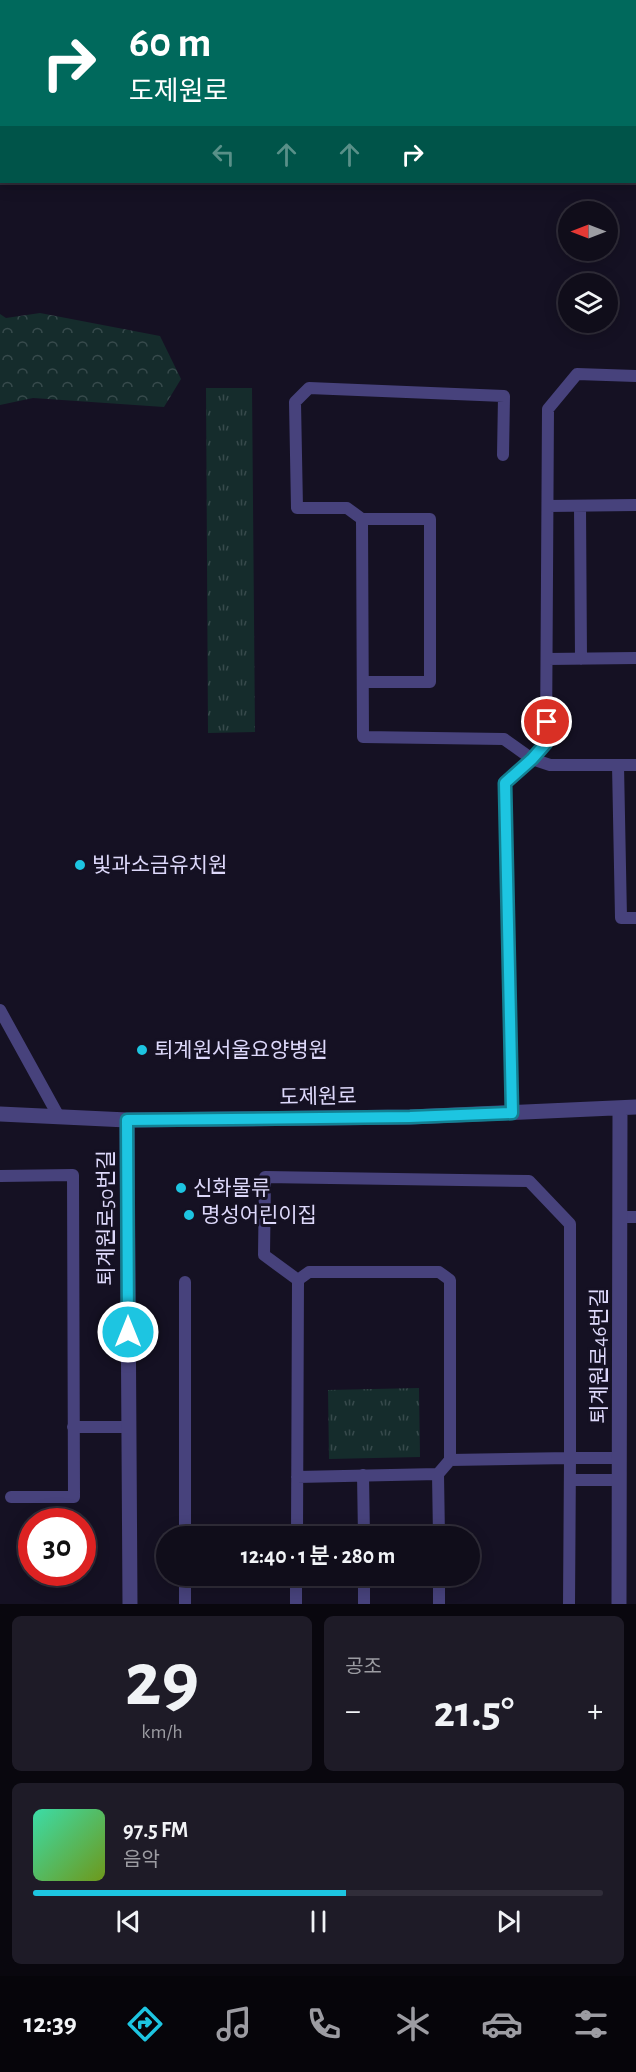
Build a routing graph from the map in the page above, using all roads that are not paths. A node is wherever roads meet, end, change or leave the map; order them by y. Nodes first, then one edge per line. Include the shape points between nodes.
1 (636, 376) edge
2 (503, 454) dead end
3 (636, 505) edge
4 (548, 506) junction
5 (580, 506) junction
6 (362, 519) junction
7 (636, 658) edge
8 (547, 659) junction
9 (581, 659) junction
10 (363, 682) junction
11 (532, 759) junction
12 (618, 765) junction
13 (636, 765) edge
14 (636, 918) edge
15 (0, 1010) edge
16 (628, 1108) edge
17 (512, 1113) junction
18 (0, 1114) edge
19 (59, 1117) junction
20 (127, 1120) junction
21 (0, 1176) edge
22 (620, 1217) junction
23 (636, 1217) edge
24 (298, 1280) junction
25 (184, 1282) dead end
26 (73, 1427) junction
27 (129, 1427) junction
28 (570, 1458) junction
29 (620, 1458) junction
30 (450, 1460) junction
31 (438, 1474) junction
32 (363, 1475) junction
33 (297, 1477) junction
34 (570, 1480) junction
35 (620, 1480) junction
36 (11, 1497) dead end
37 (185, 1526) edge
38 (297, 1526) edge
39 (364, 1526) edge
40 (439, 1526) edge
41 (185, 1586) edge
42 (296, 1586) edge
43 (364, 1586) edge
44 (439, 1586) edge
45 (130, 1604) edge
46 (185, 1604) edge
47 (296, 1604) edge
48 (364, 1604) edge
49 (439, 1604) edge
50 (569, 1604) edge
51 (619, 1604) edge

1 - 4 lane via 577,374 548,409
2 - 6 lane via 504,396 309,388 295,402 297,508 347,508
3 - 5 lane
4 - 5 lane
4 - 8 lane
5 - 9 lane
6 - 10 lane
6 - 10 lane via 430,519 430,682
7 - 9 lane
8 - 9 lane
8 - 11 lane via 546,743
10 - 11 lane via 363,738 504,739
11 - 12 lane via 550,765
11 - 17 lane via 505,783
12 - 13 lane
12 - 14 lane via 621,918
15 - 19 lane
16 - 17 street, 도제원로
16 - 22 street, 퇴계원로46번길
17 - 20 street, 도제원로
18 - 19 street, 도제원로
19 - 20 street, 도제원로
20 - 27 street, 퇴계원로50번길
21 - 26 lane via 73,1175
22 - 23 lane
22 - 29 street, 퇴계원로46번길
24 - 28 lane via 264,1254 265,1177 529,1181 570,1224
24 - 30 lane via 309,1272 439,1272 450,1280
24 - 33 lane
25 - 37 lane
26 - 27 lane
26 - 36 lane via 74,1497
27 - 45 street, 퇴계원로50번길
28 - 29 lane
28 - 30 lane
28 - 34 lane
29 - 35 street, 퇴계원로46번길
30 - 31 lane
31 - 32 lane
31 - 40 lane
32 - 33 lane
32 - 39 lane
33 - 38 lane
34 - 35 lane
34 - 50 lane
35 - 51 street, 퇴계원로46번길
41 - 46 lane
42 - 47 lane
43 - 48 lane
44 - 49 lane

